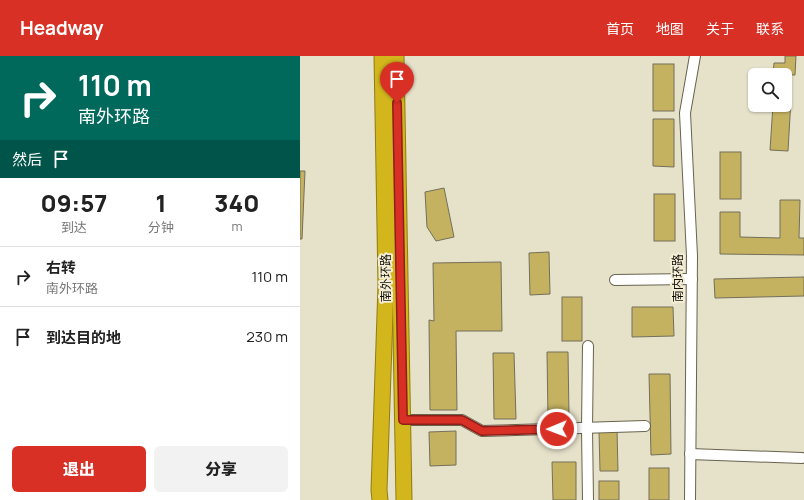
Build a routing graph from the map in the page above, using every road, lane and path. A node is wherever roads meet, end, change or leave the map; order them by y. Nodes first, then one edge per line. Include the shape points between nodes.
1 (382, 56) edge
2 (396, 56) edge
3 (695, 56) edge
4 (692, 279) junction
5 (615, 280) dead end
6 (588, 346) dead end
7 (403, 420) junction
8 (645, 426) dead end
9 (587, 428) junction
10 (690, 454) junction
11 (802, 458) dead end
12 (380, 500) edge
13 (404, 500) edge
14 (588, 500) edge
15 (690, 500) edge

1 - 12 highway, 南外环路 via 386,285
2 - 7 highway, 南外环路
3 - 4 street, 南内环路 via 685,113
4 - 5 street
4 - 10 street, 南内环路
6 - 9 street
7 - 9 street via 462,420 482,431
7 - 13 highway, 南外环路
8 - 9 street
9 - 14 street
10 - 11 street
10 - 15 street, 南内环路

